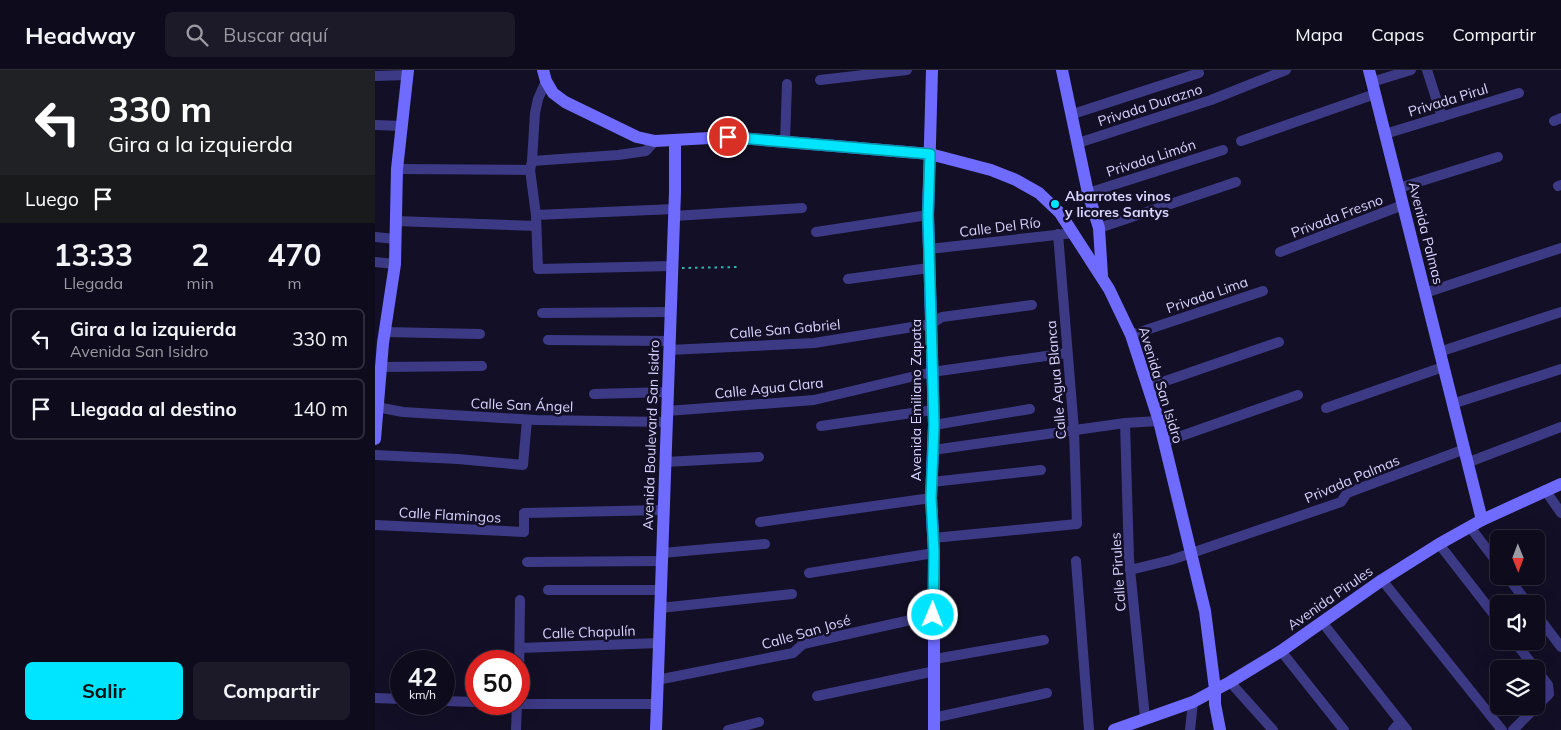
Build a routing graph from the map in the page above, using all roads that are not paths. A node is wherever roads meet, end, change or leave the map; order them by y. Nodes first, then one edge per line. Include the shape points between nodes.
1 (907, 70) edge
2 (932, 70) edge
3 (1062, 70) edge
4 (1286, 70) edge
5 (1411, 70) edge
6 (1427, 70) edge
7 (408, 73) edge
8 (1199, 73) dead end
9 (544, 75) edge
10 (375, 76) edge
11 (820, 80) dead end
12 (1372, 82) edge
13 (787, 84) dead end
14 (1519, 94) dead end
15 (1073, 114) junction
16 (1442, 117) junction
17 (375, 125) edge
18 (402, 126) junction
19 (1385, 134) junction
20 (675, 140) junction
21 (655, 141) junction
22 (1241, 141) dead end
23 (785, 142) junction
24 (1078, 143) junction
25 (1223, 150) dead end
26 (930, 154) junction
27 (1498, 157) dead end
28 (531, 165) junction
29 (397, 169) junction
30 (1237, 182) dead end
31 (1399, 188) junction
32 (1088, 193) junction
33 (1403, 205) junction
34 (802, 208) dead end
35 (674, 212) junction
36 (536, 215) junction
37 (928, 215) junction
38 (395, 221) junction
39 (536, 226) junction
40 (1099, 228) junction
41 (815, 232) dead end
42 (1074, 233) junction
43 (1058, 234) junction
44 (375, 237) edge
45 (395, 239) junction
46 (1561, 248) edge
47 (929, 249) junction
48 (1280, 252) dead end
49 (375, 262) edge
50 (395, 264) junction
51 (672, 268) junction
52 (929, 268) junction
53 (1102, 276) junction
54 (848, 279) dead end
55 (1263, 291) dead end
56 (1425, 293) junction
57 (1031, 305) dead end
58 (671, 312) junction
59 (1561, 312) edge
60 (542, 314) dead end
61 (931, 324) junction
62 (480, 334) dead end
63 (1131, 335) junction
64 (381, 339) edge
65 (548, 340) dead end
66 (1279, 342) dead end
67 (669, 346) junction
68 (1439, 352) junction
69 (1067, 353) junction
70 (483, 366) dead end
71 (381, 367) junction
72 (1443, 367) junction
73 (1561, 369) edge
74 (932, 372) junction
75 (1148, 387) junction
76 (668, 392) junction
77 (594, 394) dead end
78 (1298, 395) dead end
79 (1452, 404) junction
80 (377, 407) junction
81 (1326, 408) dead end
82 (1030, 409) dead end
83 (933, 410) junction
84 (667, 416) junction
85 (527, 420) junction
86 (1159, 421) junction
87 (1125, 423) junction
88 (934, 425) junction
89 (821, 426) dead end
90 (1561, 427) edge
91 (1074, 430) junction
92 (375, 439) edge
93 (1164, 442) junction
94 (1465, 449) junction
95 (933, 450) junction
96 (375, 455) edge
97 (759, 457) dead end
98 (665, 462) junction
99 (1469, 462) junction
100 (1041, 470) dead end
101 (932, 482) junction
102 (1561, 484) edge
103 (1545, 490) junction
104 (931, 498) junction
105 (664, 510) junction
106 (1561, 513) edge
107 (1482, 520) junction
108 (759, 522) dead end
109 (375, 525) edge
110 (1470, 527) junction
111 (933, 538) junction
112 (765, 544) dead end
113 (1439, 544) junction
114 (934, 553) junction
115 (1191, 553) junction
116 (1490, 553) edge
117 (662, 557) junction
118 (1076, 560) dead end
119 (527, 562) dead end
120 (1130, 570) junction
121 (809, 573) dead end
122 (1382, 580) junction
123 (548, 590) dead end
124 (660, 590) junction
125 (792, 594) dead end
126 (520, 600) dead end
127 (660, 608) junction
128 (1490, 609) edge
129 (933, 615) junction
130 (1322, 622) junction
131 (1545, 626) edge
132 (1043, 640) dead end
133 (659, 643) junction
134 (1561, 647) edge
135 (520, 648) joint
136 (1281, 650) junction
137 (935, 665) junction
138 (657, 680) junction
139 (1545, 681) edge
140 (1230, 682) junction
141 (1215, 689) junction
142 (1047, 693) dead end
143 (817, 696) dead end
144 (375, 698) edge
145 (1545, 698) edge
146 (390, 699) edge
147 (1193, 702) junction
148 (530, 704) edge
149 (656, 704) junction
150 (516, 715) edge
151 (1528, 715) edge
152 (1145, 718) junction
153 (759, 722) dead end
154 (934, 724) edge
155 (1400, 727) edge
156 (515, 730) edge
157 (656, 730) edge
158 (728, 730) edge
159 (1089, 730) edge
160 (1114, 730) edge
161 (1189, 730) edge
162 (1219, 730) edge
163 (1273, 730) edge
164 (1344, 730) edge
165 (1502, 730) edge
166 (1513, 730) edge

1 - 11 street
2 - 26 main road, Avenida Emiliano Zapata
3 - 15 main road
4 - 24 street, Privada Durazno via 1211,100
5 - 12 street
6 - 16 street
7 - 10 street
7 - 18 main road
8 - 15 street
9 - 21 main road, Avenida San Isidro via 553,93 565,102 637,137
9 - 28 street via 535,113
12 - 19 main road, Avenida Palmas
12 - 22 street
13 - 23 street
14 - 16 street, Privada Pirul
15 - 24 main road
16 - 19 street, Privada Pirul
17 - 18 street
18 - 29 main road
19 - 31 main road, Avenida Palmas
20 - 21 main road, Avenida San Isidro
20 - 23 main road, Avenida San Isidro via 728,137
20 - 35 main road, Avenida Boulevard San Isidro
21 - 28 street via 646,152
23 - 26 main road, Avenida San Isidro
24 - 32 main road
25 - 32 street, Privada Limón
26 - 37 main road, Avenida Emiliano Zapata
26 - 42 main road, Avenida San Isidro via 1016,180 1039,193 1060,213
27 - 31 street
28 - 29 street
28 - 36 street
29 - 38 main road
30 - 40 street
31 - 33 main road, Avenida Palmas
32 - 40 main road
33 - 48 street, Privada Fresno
33 - 56 main road, Avenida Palmas
34 - 35 street
35 - 36 street
35 - 51 main road, Avenida Boulevard San Isidro
36 - 39 street
37 - 41 street
37 - 47 main road, Avenida Emiliano Zapata
38 - 39 street
38 - 45 main road
39 - 51 street via 538,269
40 - 53 main road
42 - 43 street, Calle Del Río
42 - 53 main road, Avenida San Isidro
43 - 47 street, Calle Del Río
43 - 69 street, Calle Agua Blanca
44 - 45 street
45 - 50 main road
46 - 56 street
47 - 52 main road, Avenida Emiliano Zapata
49 - 50 street
50 - 64 main road
51 - 58 main road, Avenida Boulevard San Isidro
52 - 54 street
52 - 61 main road, Avenida Emiliano Zapata
53 - 63 main road, Avenida San Isidro
55 - 63 street, Privada Lima
56 - 68 main road, Avenida Palmas
57 - 61 street, Calle San Gabriel via 942,317
58 - 60 street
58 - 67 main road, Avenida Boulevard San Isidro
59 - 68 street
61 - 67 street, Calle San Gabriel via 814,342
61 - 74 main road, Avenida Emiliano Zapata
62 - 64 street
63 - 75 main road, Avenida San Isidro
64 - 71 main road
65 - 67 street, Calle San Gabriel
66 - 75 street
67 - 76 main road, Avenida Boulevard San Isidro
68 - 72 main road, Avenida Palmas
69 - 74 street, Calle Agua Clara
69 - 91 street, Calle Agua Blanca
70 - 71 street
71 - 80 main road
72 - 79 main road, Avenida Palmas
72 - 81 street
73 - 79 street
74 - 83 main road, Avenida Emiliano Zapata
74 - 84 street, Calle Agua Clara via 814,400
75 - 86 main road, Avenida San Isidro
76 - 77 street
76 - 84 main road, Avenida Boulevard San Isidro
78 - 93 street
79 - 94 main road, Avenida Palmas
80 - 85 street, Calle San Ángel via 403,412
80 - 92 main road
82 - 88 street
83 - 88 main road, Avenida Emiliano Zapata
83 - 89 street
84 - 85 street, Calle San Ángel
84 - 98 main road, Avenida Boulevard San Isidro
85 - 96 street via 523,465
86 - 87 street
86 - 93 main road, Avenida San Isidro
87 - 91 street
87 - 120 street, Calle Pirules
88 - 95 main road, Avenida Emiliano Zapata
90 - 99 street
91 - 95 street
91 - 111 street, Calle Agua Blanca via 1077,524
93 - 115 main road, Avenida San Isidro
94 - 99 main road, Avenida Palmas
94 - 115 street, Privada Palmas via 1347,493 1341,502
95 - 101 main road, Avenida Emiliano Zapata
97 - 98 street
98 - 105 main road, Avenida Boulevard San Isidro
99 - 107 main road, Avenida Palmas
100 - 101 street
101 - 104 main road, Avenida Emiliano Zapata
102 - 103 main road, Avenida Pirules
103 - 106 street
103 - 107 main road, Avenida Pirules
104 - 108 street
104 - 111 main road, Avenida Emiliano Zapata
105 - 109 street, Calle Flamingos via 524,513 524,532
105 - 117 main road, Avenida Boulevard San Isidro
107 - 110 main road, Avenida Pirules
110 - 113 main road, Avenida Pirules
110 - 116 street
111 - 114 main road, Avenida Emiliano Zapata
112 - 117 street
113 - 122 main road, Avenida Pirules
113 - 128 street
114 - 121 street
114 - 129 main road, Avenida Emiliano Zapata
115 - 120 street, Privada Palmas
115 - 141 main road, Avenida San Isidro via 1205,611
117 - 119 street
117 - 124 main road, Avenida Boulevard San Isidro
118 - 159 street
120 - 152 street, Calle Pirules
122 - 130 main road, Avenida Pirules
122 - 165 street
123 - 124 street
124 - 127 main road, Avenida Boulevard San Isidro
125 - 127 street
126 - 135 street
127 - 133 main road, Avenida Boulevard San Isidro
129 - 137 main road, Avenida Emiliano Zapata
129 - 138 street, Calle San José via 803,644 793,653
130 - 136 main road, Avenida Pirules
130 - 155 street
131 - 134 street
132 - 137 street
133 - 135 street, Calle Chapulín
133 - 138 main road, Avenida Boulevard San Isidro
136 - 140 main road, Avenida Pirules
136 - 164 street
137 - 143 street
137 - 154 main road, Avenida Emiliano Zapata
138 - 149 main road, Avenida Boulevard San Isidro
139 - 145 street via 1549,694
140 - 141 main road, Avenida Pirules
140 - 163 street
141 - 147 main road, Avenida Pirules
141 - 162 main road, Avenida San Isidro
142 - 154 street
144 - 146 street
147 - 152 main road, Avenida Pirules
147 - 161 street
148 - 149 street
149 - 157 main road, Avenida Boulevard San Isidro
150 - 156 street
151 - 166 street
152 - 160 main road, Avenida Pirules
153 - 158 street

